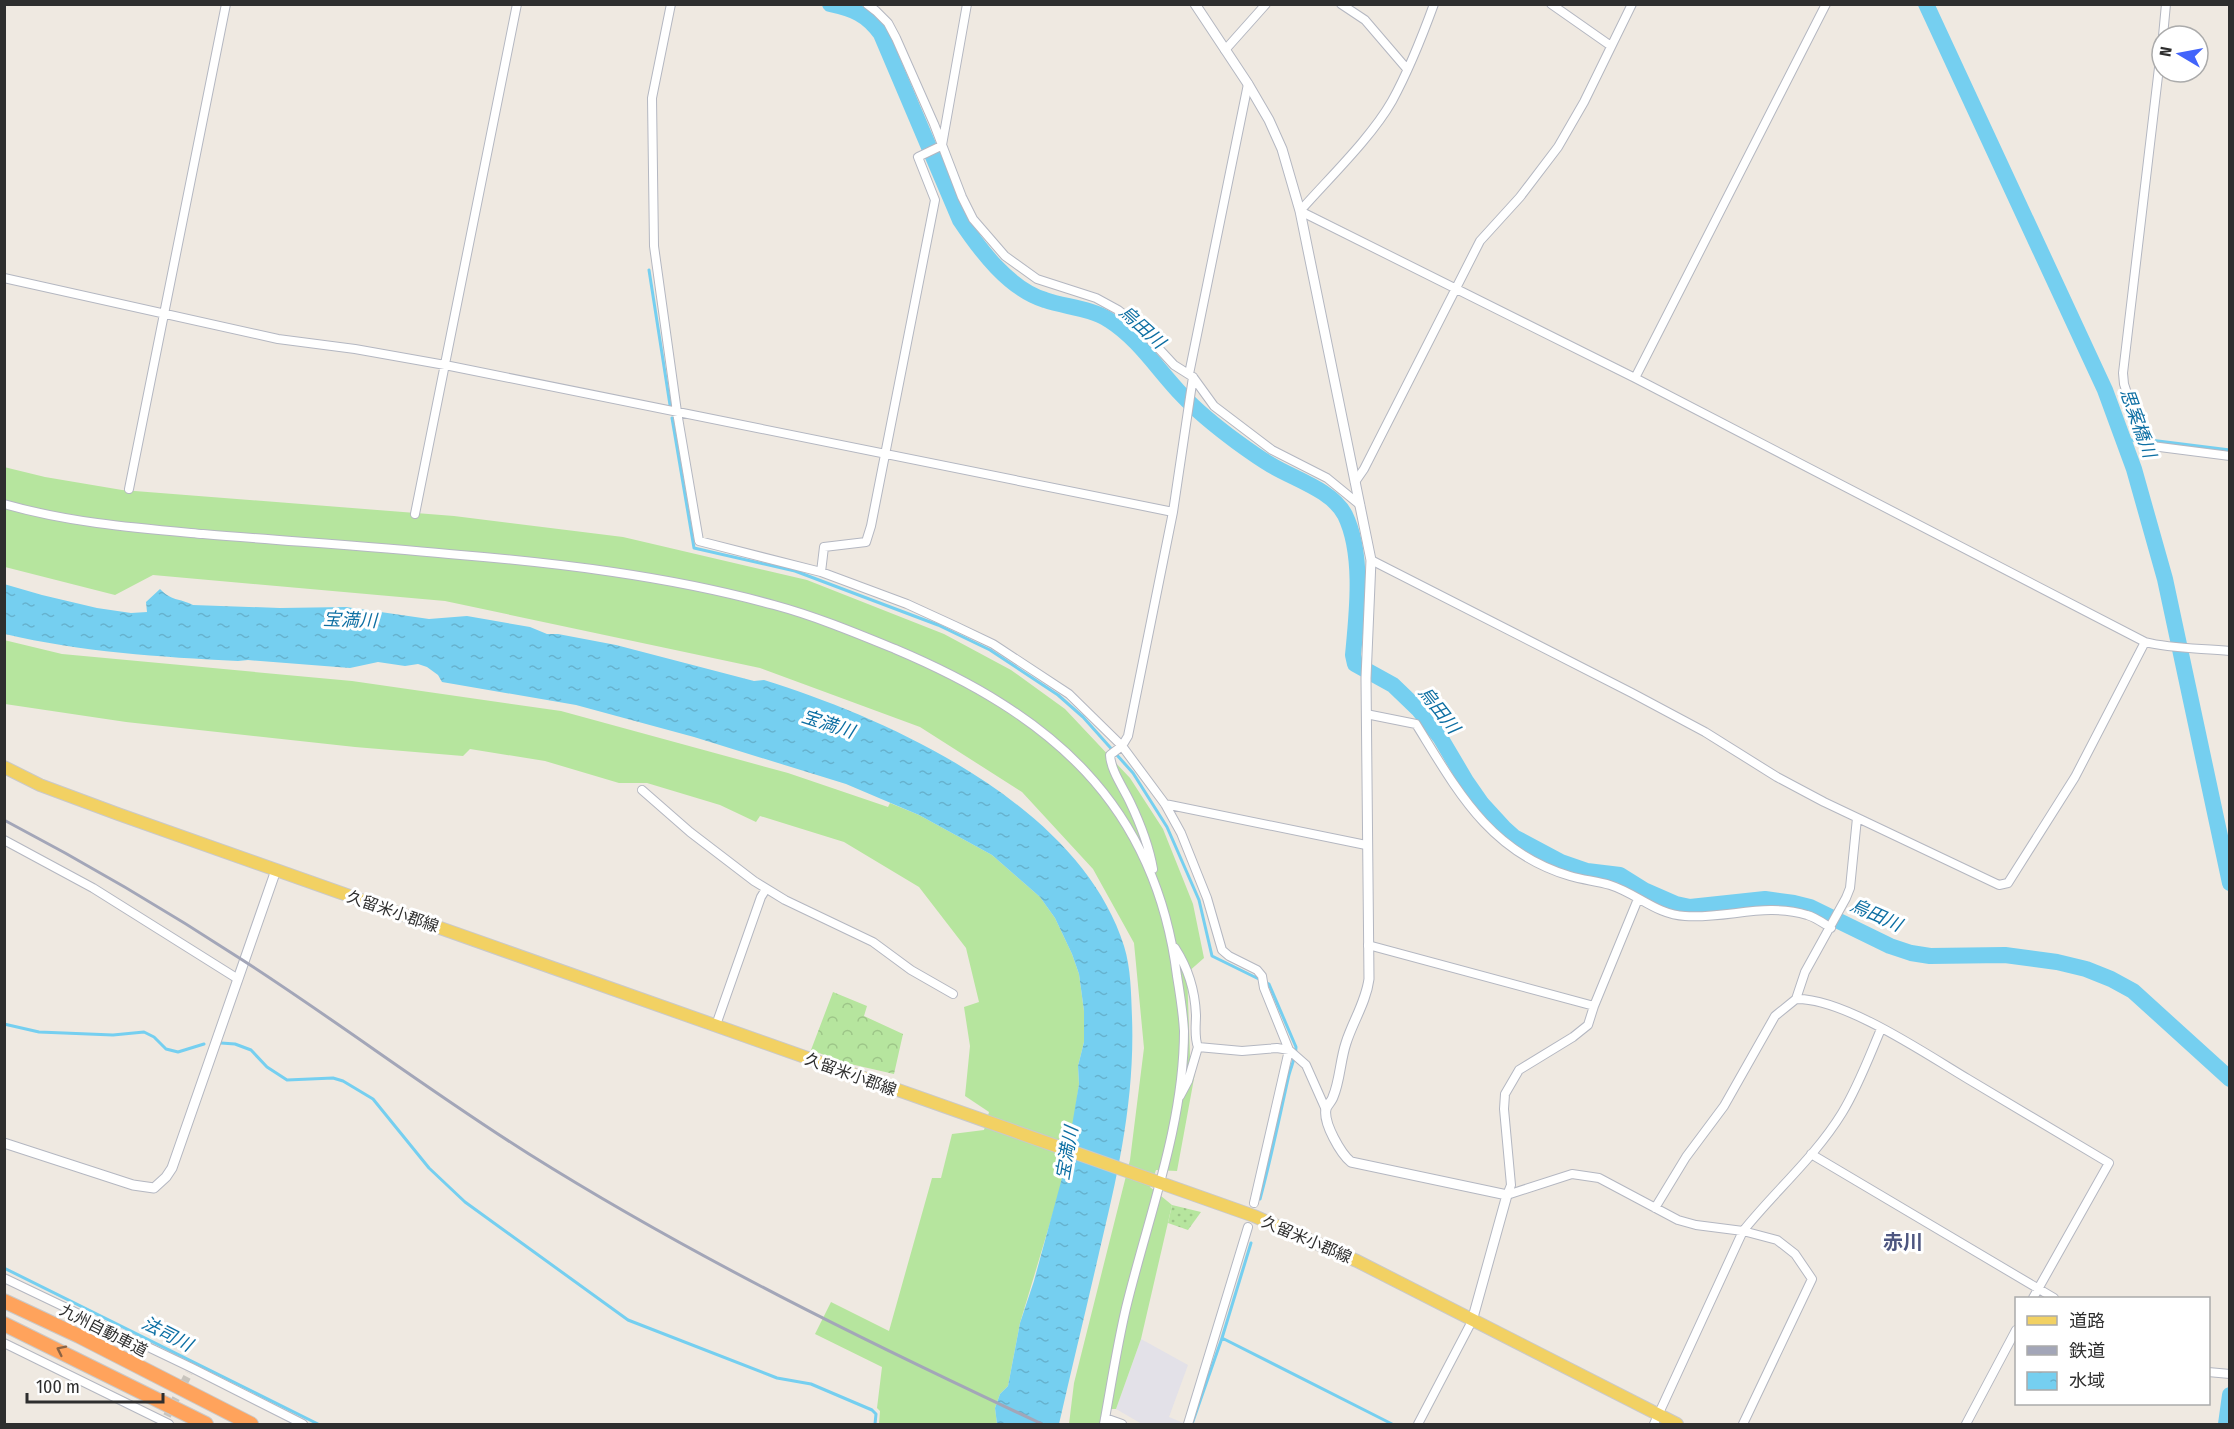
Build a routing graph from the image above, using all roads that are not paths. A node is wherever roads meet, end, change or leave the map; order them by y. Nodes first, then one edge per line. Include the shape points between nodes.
1 (226, 4) edge
2 (517, 4) edge
3 (670, 4) edge
4 (867, 4) edge
5 (967, 4) edge
6 (1195, 4) edge
7 (1266, 4) edge
8 (1341, 4) edge
9 (1434, 4) edge
10 (1551, 4) edge
11 (1632, 4) edge
12 (1826, 4) edge
13 (2166, 4) edge
14 (2164, 24) edge
15 (1611, 46) junction
16 (1225, 50) junction
17 (1407, 69) junction
18 (1248, 84) junction
19 (2157, 84) edge
20 (939, 147) junction
21 (1300, 211) junction
22 (4, 278) edge
23 (1457, 288) junction
24 (165, 314) junction
25 (445, 365) junction
26 (1191, 375) junction
27 (1635, 378) junction
28 (677, 412) junction
29 (885, 453) junction
30 (2229, 456) edge
31 (1355, 482) junction
32 (129, 489) dead end
33 (4, 504) edge
34 (1360, 505) junction
35 (1173, 512) junction
36 (415, 514) dead end
37 (1371, 560) junction
38 (821, 572) junction
39 (2145, 642) junction
40 (2229, 651) edge
41 (1366, 714) junction
42 (1122, 746) junction
43 (4, 767) edge
44 (642, 790) dead end
45 (1165, 804) junction
46 (1857, 818) junction
47 (4, 840) edge
48 (1366, 845) junction
49 (276, 870) junction
50 (1155, 881) junction
51 (766, 889) junction
52 (1638, 898) junction
53 (1832, 926) junction
54 (1368, 945) junction
55 (1173, 946) junction
56 (238, 979) junction
57 (953, 994) dead end
58 (1796, 999) junction
59 (1594, 1006) junction
60 (716, 1025) junction
61 (1881, 1029) junction
62 (1198, 1047) junction
63 (1289, 1050) junction
64 (1177, 1103) junction
65 (1326, 1110) junction
66 (4, 1143) edge
67 (1810, 1154) junction
68 (1157, 1181) junction
69 (1508, 1195) junction
70 (1254, 1203) dead end
71 (1655, 1208) junction
72 (1248, 1227) dead end
73 (1743, 1231) junction
74 (4, 1278) edge
75 (2038, 1289) junction
76 (2034, 1297) edge
77 (2051, 1297) edge
78 (4, 1300) edge
79 (1472, 1321) junction
80 (4, 1324) edge
81 (2015, 1332) edge
82 (4, 1343) edge
83 (2210, 1372) edge
84 (2229, 1374) edge
85 (1657, 1420) edge
86 (166, 1421) edge
87 (1105, 1421) edge
88 (206, 1425) edge
89 (251, 1425) edge
90 (303, 1425) edge
91 (1122, 1425) edge
92 (1188, 1425) edge
93 (1418, 1425) edge
94 (1677, 1425) edge
95 (1743, 1425) edge
96 (1965, 1425) edge

1 - 24 street
2 - 25 street
3 - 28 street via 652,98 653,228
4 - 20 street via 888,23 896,38 934,124
5 - 20 street
6 - 16 street
7 - 16 street
8 - 17 street via 1365,20
9 - 17 street
10 - 15 street
11 - 15 street
12 - 27 street
13 - 14 street
15 - 23 street via 1558,147 1543,170 1480,241
16 - 18 street
17 - 21 street via 1391,102 1367,135
18 - 21 street via 1280,143
18 - 26 street
19 - 30 street via 2124,384 2144,445
20 - 26 street via 973,219 1005,256 1037,279 1096,298 1118,310 1174,365
20 - 29 street via 918,157 935,200
21 - 23 street
21 - 31 street
22 - 24 street
23 - 27 street
23 - 31 street
24 - 25 street via 278,339
24 - 32 street
25 - 28 street
25 - 36 street
26 - 34 street via 1214,406 1272,450 1327,478
26 - 35 street
27 - 39 street
28 - 29 street
28 - 38 street via 699,541
29 - 35 street
29 - 38 street via 866,542 824,547
31 - 34 street
33 - 50 street via 120,527 569,567 668,581 777,605 910,655 975,686 1018,713 1058,745 1098,786 1128,828
34 - 37 street
35 - 42 street via 1128,736
37 - 41 street
37 - 46 street via 1632,693 1777,777
38 - 42 street via 907,604 993,644 1069,694
39 - 40 street
39 - 46 street via 2075,777 2005,885
41 - 48 street
41 - 52 street via 1416,723 1460,796 1490,830 1519,851 1558,872 1611,886
42 - 45 street
42 - 50 street via 1110,754 1110,763 1151,855
43 - 49 main road, 久留米小郡線 via 51,789
44 - 51 street
45 - 48 street
45 - 63 street via 1193,862 1222,950 1262,976
46 - 53 street via 1850,888
47 - 56 street via 93,888
48 - 54 street
49 - 56 street
49 - 60 main road, 久留米小郡線
50 - 55 street
51 - 57 street via 873,942
51 - 60 street
52 - 53 street via 1682,916 1765,908 1809,915
52 - 59 street
53 - 58 street via 1805,972
54 - 59 street
54 - 65 street via 1367,994 1346,1041 1334,1097
55 - 62 street via 1192,983
55 - 64 street via 1184,1026
56 - 66 street via 172,1168 154,1188 133,1185
58 - 61 street via 1841,1009
58 - 71 street via 1775,1016 1724,1106
59 - 69 street via 1588,1025 1519,1070 1505,1094 1511,1185
60 - 68 main road, 久留米小郡線
61 - 67 street via 1842,1114
61 - 75 street via 2109,1163
62 - 63 street
62 - 64 street
63 - 65 street via 1306,1065
63 - 70 street
64 - 68 street
65 - 69 street via 1342,1155 1351,1162
67 - 73 street
67 - 75 street
68 - 79 main road, 久留米小郡線 via 1254,1216 1358,1261
68 - 87 street
69 - 71 street via 1572,1174 1599,1178
69 - 79 street
71 - 73 street via 1696,1226
72 - 92 street
73 - 85 street
73 - 95 street via 1785,1245 1812,1279
74 - 90 street
75 - 76 street
75 - 77 street
78 - 89 highway, 九州自動車道
79 - 85 main road, 久留米小郡線
79 - 93 street
88 -> 80 highway
81 - 96 street
82 - 86 street
83 - 84 street
85 - 94 main road, 久留米小郡線
87 - 91 street

